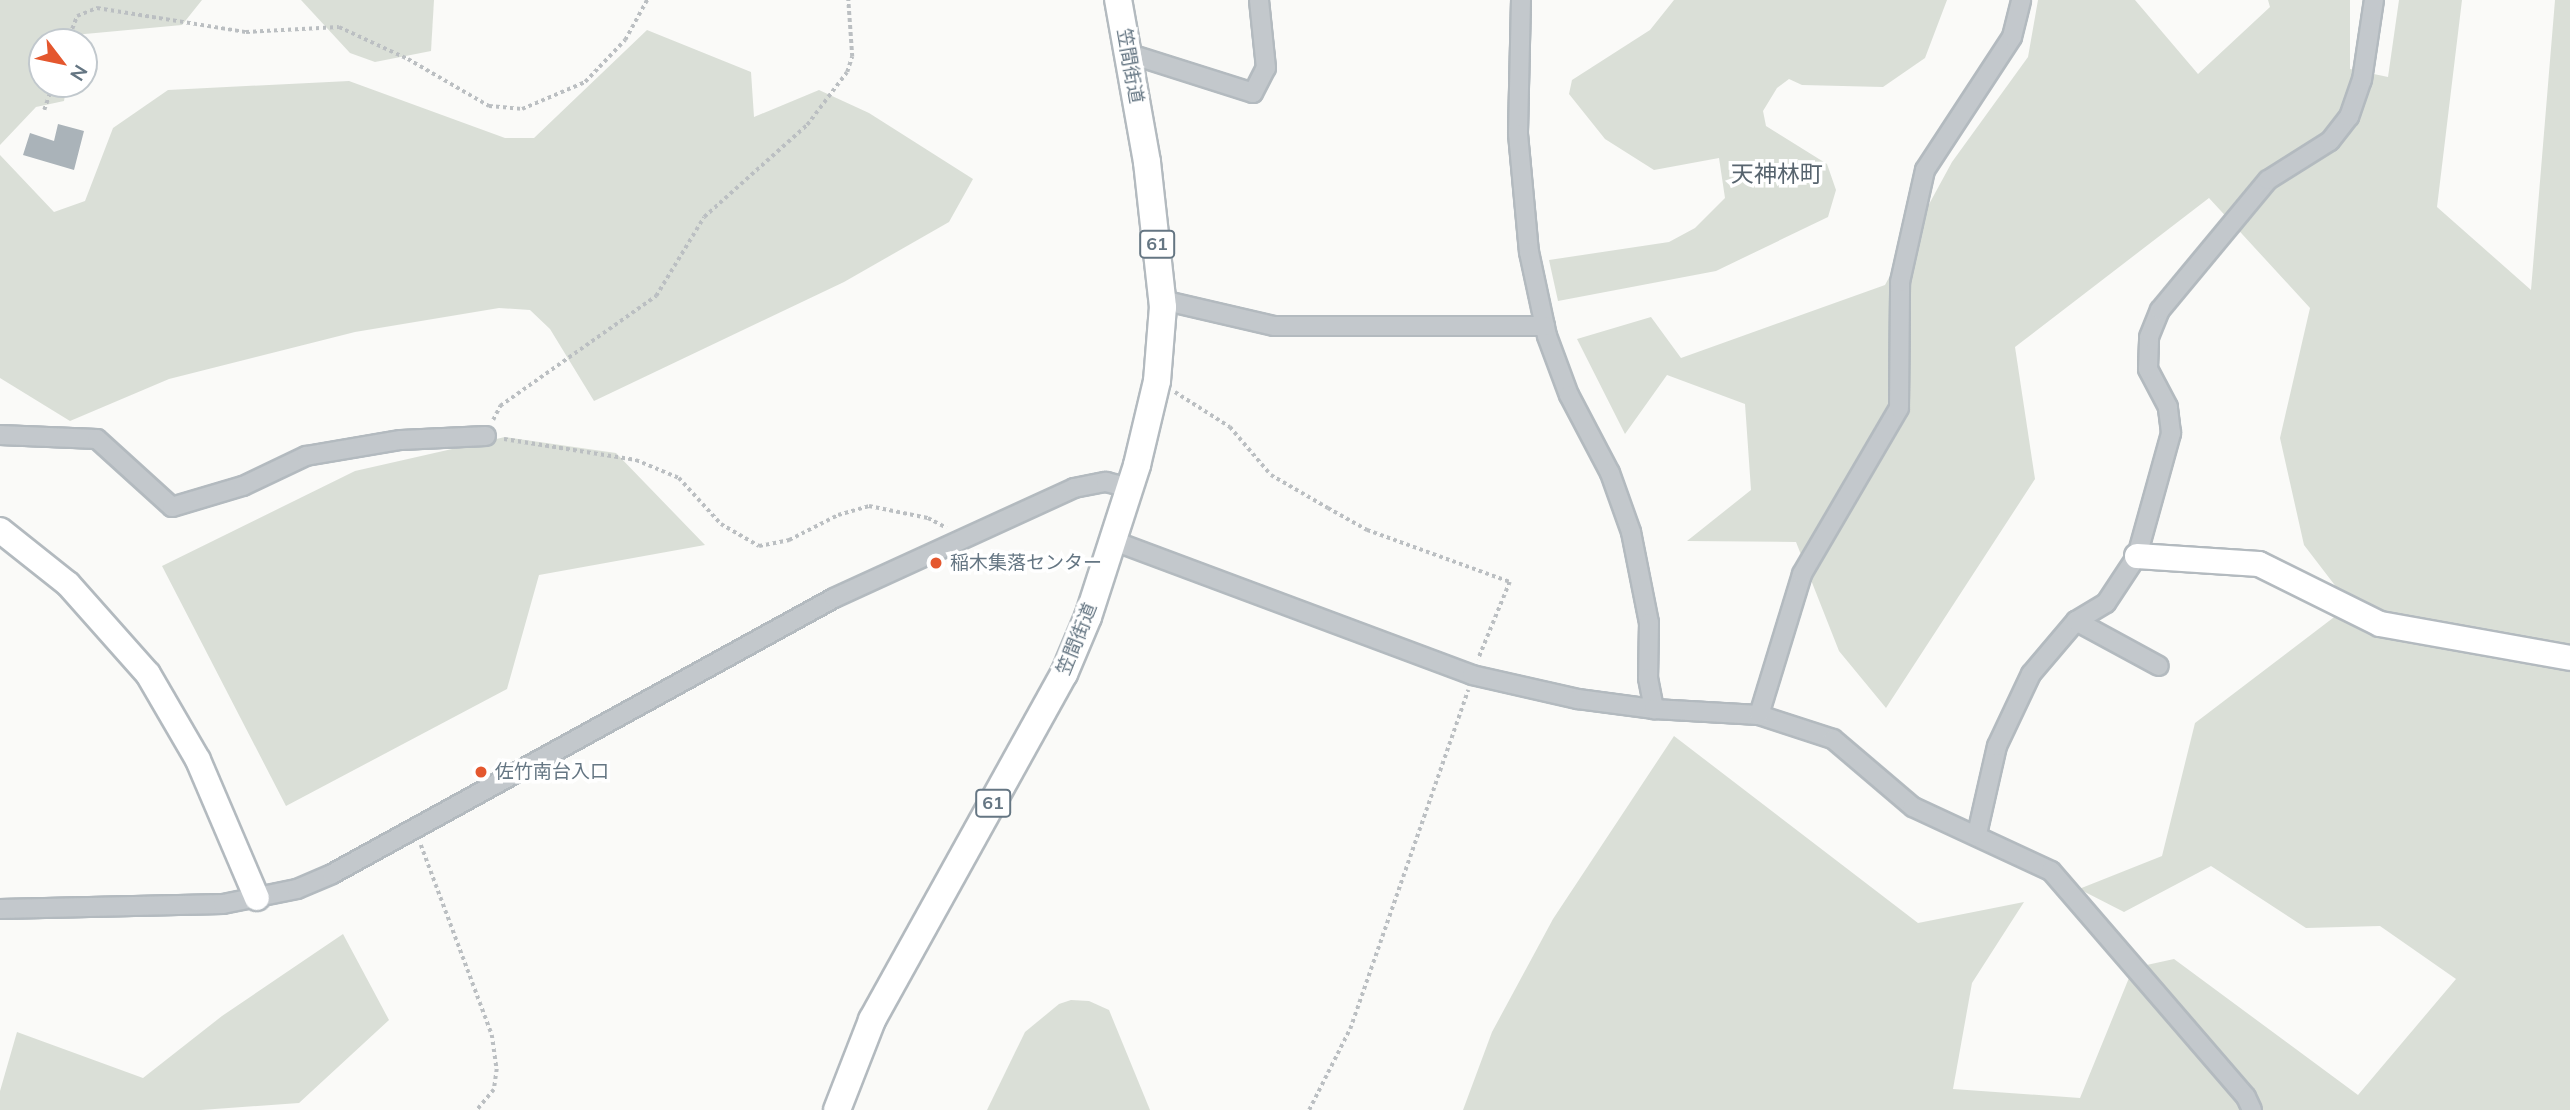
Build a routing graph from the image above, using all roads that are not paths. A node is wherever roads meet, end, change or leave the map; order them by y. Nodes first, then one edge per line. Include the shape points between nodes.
1 (1118, 0) edge
2 (1259, 0) edge
3 (1521, 0) edge
4 (2021, 0) edge
5 (2374, 0) edge
6 (1127, 53) junction
7 (1162, 300) junction
8 (1545, 326) junction
9 (0, 435) edge
10 (486, 436) road end
11 (1130, 488) junction
12 (0, 530) edge
13 (1114, 541) junction
14 (2137, 556) junction
15 (2076, 621) junction
16 (2570, 659) edge
17 (2158, 666) dead end
18 (1654, 709) junction
19 (1759, 715) junction
20 (1977, 834) junction
21 (257, 898) junction
22 (0, 909) edge
23 (837, 1110) edge
24 (2252, 1110) edge

1 - 6 main road, 笠間街道 / 61
2 - 6 street via 1266,68 1253,93
3 - 8 street via 1518,134 1529,252
4 - 19 street via 2012,37 1924,170 1900,282 1899,408 1802,574
5 - 14 street via 2362,80 2349,117 2330,141 2268,180 2160,310 2149,337 2148,369 2168,407 2171,433
6 - 7 main road, 笠間街道 / 61 via 1147,162
7 - 8 street via 1274,326
7 - 11 main road, 笠間街道 / 61 via 1157,381
8 - 18 street via 1569,395 1610,473 1631,532 1649,622 1648,678
9 - 10 street via 97,439 172,507 243,486 306,456 401,440
11 - 13 main road, 笠間街道 / 61
11 - 21 street via 1106,482 1083,485 834,598 332,874
12 - 21 street via 68,584 148,674 198,760
13 - 18 street via 1472,675 1578,699
13 - 23 main road, 笠間街道 / 61 via 1065,674 873,1020
14 - 15 street via 2106,603
14 - 16 street via 2259,564 2380,624
15 - 17 street
15 - 20 street via 2031,674 2008,722 1997,746
18 - 19 street
19 - 20 street via 1833,740 1913,807
20 - 24 street via 2052,871 2246,1097
21 - 22 street via 223,904

